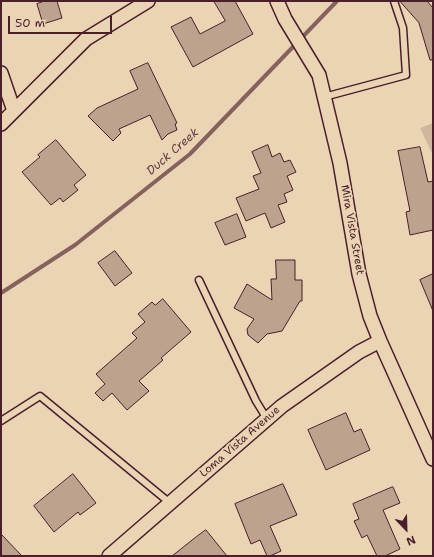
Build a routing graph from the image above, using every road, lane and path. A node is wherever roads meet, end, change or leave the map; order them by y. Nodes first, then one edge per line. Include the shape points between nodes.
1 (148, 1) edge
2 (277, 1) edge
3 (394, 1) edge
4 (1, 73) edge
5 (324, 97) junction
6 (14, 111) junction
7 (1, 124) edge
8 (199, 280) dead end
9 (380, 341) junction
10 (267, 419) junction
11 (1, 421) edge
12 (433, 459) edge
13 (170, 503) junction
14 (112, 555) edge

1 - 6 street via 86,39
2 - 5 street, Mira Vista Street via 319,75
3 - 5 lane via 403,28 406,75
4 - 6 street
5 - 9 street, Mira Vista Street via 340,163 359,274 370,316
6 - 7 street
8 - 10 lane
9 - 10 street, Loma Vista Avenue via 359,352
9 - 12 street, Mira Vista Street
10 - 13 street, Loma Vista Avenue
11 - 13 lane via 40,396
13 - 14 street, Loma Vista Avenue

